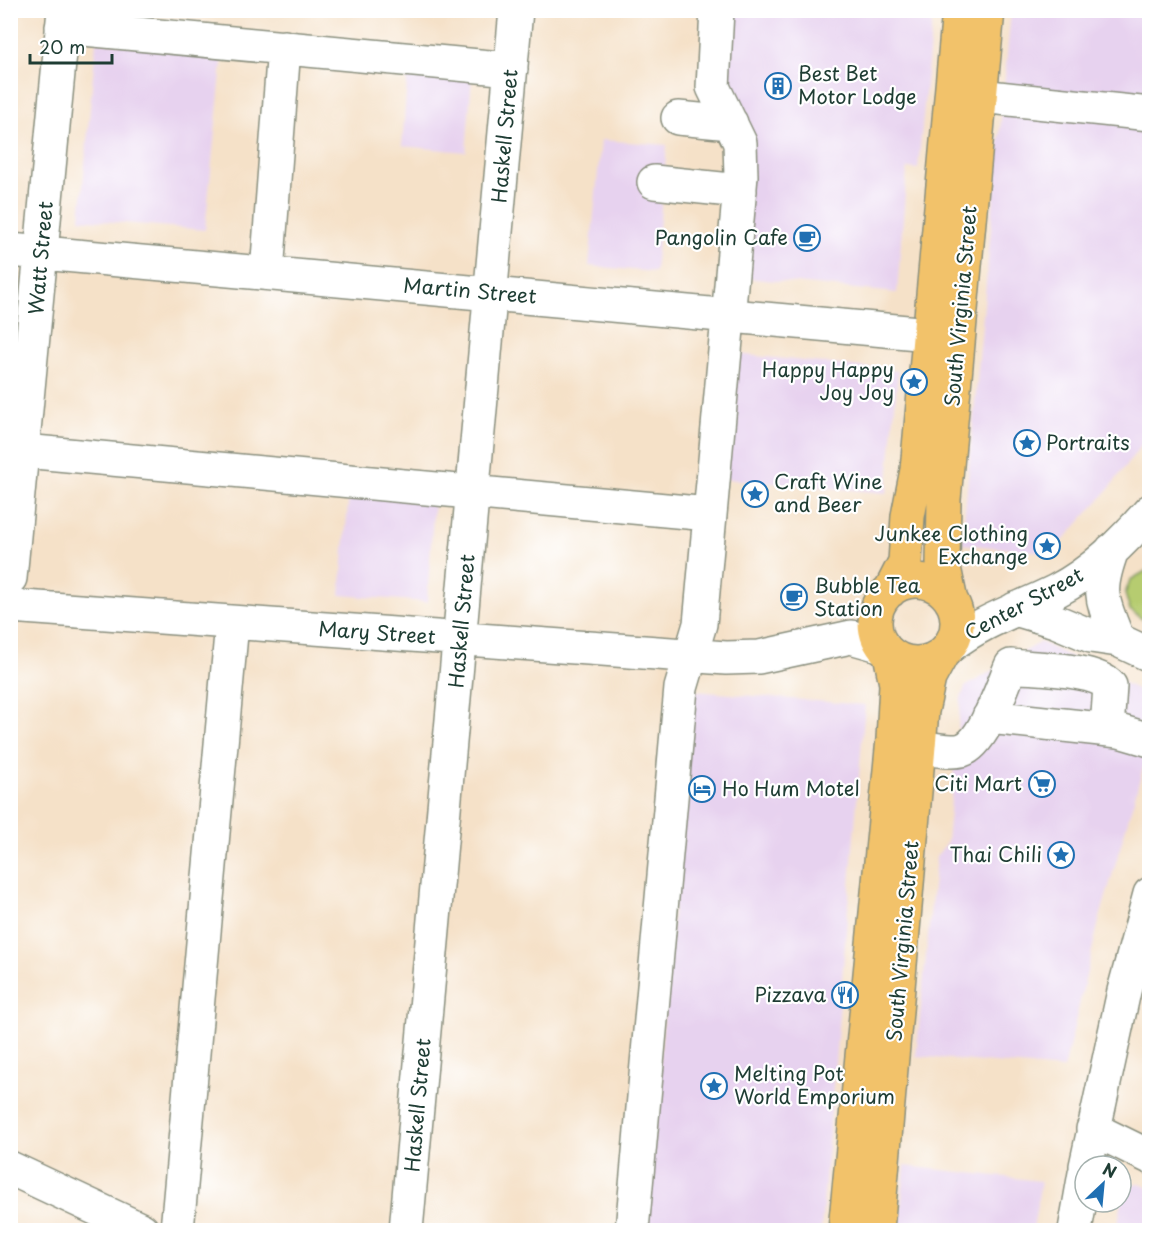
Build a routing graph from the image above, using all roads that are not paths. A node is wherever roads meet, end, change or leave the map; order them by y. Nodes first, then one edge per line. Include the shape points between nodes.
1 (516, 10) edge
2 (717, 10) edge
3 (959, 10) edge
4 (988, 10) edge
5 (63, 19) edge
6 (284, 47) junction
7 (511, 69) junction
8 (980, 96) junction
9 (1149, 114) edge
10 (678, 118) dead end
11 (731, 123) junction
12 (654, 182) dead end
13 (740, 191) junction
14 (26, 251) edge
15 (267, 273) junction
16 (490, 292) junction
17 (728, 315) junction
18 (929, 334) junction
19 (24, 451) junction
20 (472, 491) junction
21 (1149, 511) edge
22 (710, 514) junction
23 (1112, 550) junction
24 (10, 578) edge
25 (890, 591) junction
26 (951, 601) junction
27 (10, 606) edge
28 (1015, 609) junction
29 (232, 623) junction
30 (460, 639) junction
31 (1118, 640) junction
32 (886, 650) junction
33 (945, 651) junction
34 (1149, 655) edge
35 (692, 656) junction
36 (1099, 677) junction
37 (989, 717) junction
38 (1107, 729) junction
39 (1149, 740) edge
40 (920, 747) junction
41 (1148, 902) edge
42 (1137, 995) edge
43 (1093, 1129) junction
44 (1088, 1154) edge
45 (1149, 1156) edge
46 (10, 1168) edge
47 (1078, 1214) edge
48 (142, 1230) edge
49 (177, 1230) edge
50 (406, 1230) edge
51 (632, 1230) edge
52 (845, 1230) edge
53 (877, 1230) edge
54 (1075, 1230) edge

1 - 7 street, Haskell Street
2 - 11 street via 713,87
3 - 18 main road, South Virginia Street
4 - 8 main road, South Virginia Street
5 - 6 street
5 - 14 street, Watt Street
6 - 7 street
6 - 15 street
7 - 16 street, Haskell Street
8 - 9 street
8 - 26 main road, South Virginia Street via 944,499 943,563
10 - 11 street
11 - 13 street via 742,155
12 - 13 street
13 - 17 street
14 - 15 street, Martin Street
14 - 19 street, Watt Street
15 - 16 street, Martin Street
16 - 17 street, Martin Street
16 - 20 street, Haskell Street
17 - 18 street, Martin Street
17 - 22 street
18 - 25 main road, South Virginia Street via 905,562
19 - 20 street
19 - 24 street, Watt Street
20 - 22 street
20 - 30 street, Haskell Street
21 - 23 street, Center Street
22 - 35 street via 700,624
23 - 28 street, Center Street via 1071,582
23 - 31 street via 1104,571 1103,607
25 - 26 main road via 910,581 924,582 936,586
25 - 32 main road via 878,605 875,618 876,632
26 - 33 main road via 957,620 956,634
27 - 29 street, Mary Street
28 - 31 street via 1091,636
28 - 33 street, Center Street via 966,633
29 - 30 street, Mary Street
29 - 49 street
30 - 35 street, Mary Street
30 - 50 street, Haskell Street
31 - 34 street
31 - 36 street
32 - 33 main road via 902,661 915,663 928,662
32 - 35 street, Mary Street via 852,637 759,657
32 - 52 main road, South Virginia Street via 896,684 893,739
33 - 40 main road, South Virginia Street via 929,678 924,696
35 - 51 street via 681,688
36 - 37 street via 1011,666
36 - 38 street via 1110,686
37 - 38 street
37 - 40 street via 977,738 963,749
38 - 39 street
40 - 53 main road, South Virginia Street
41 - 42 street
42 - 43 street
43 - 44 street
43 - 45 street
46 - 48 street
47 - 54 street

